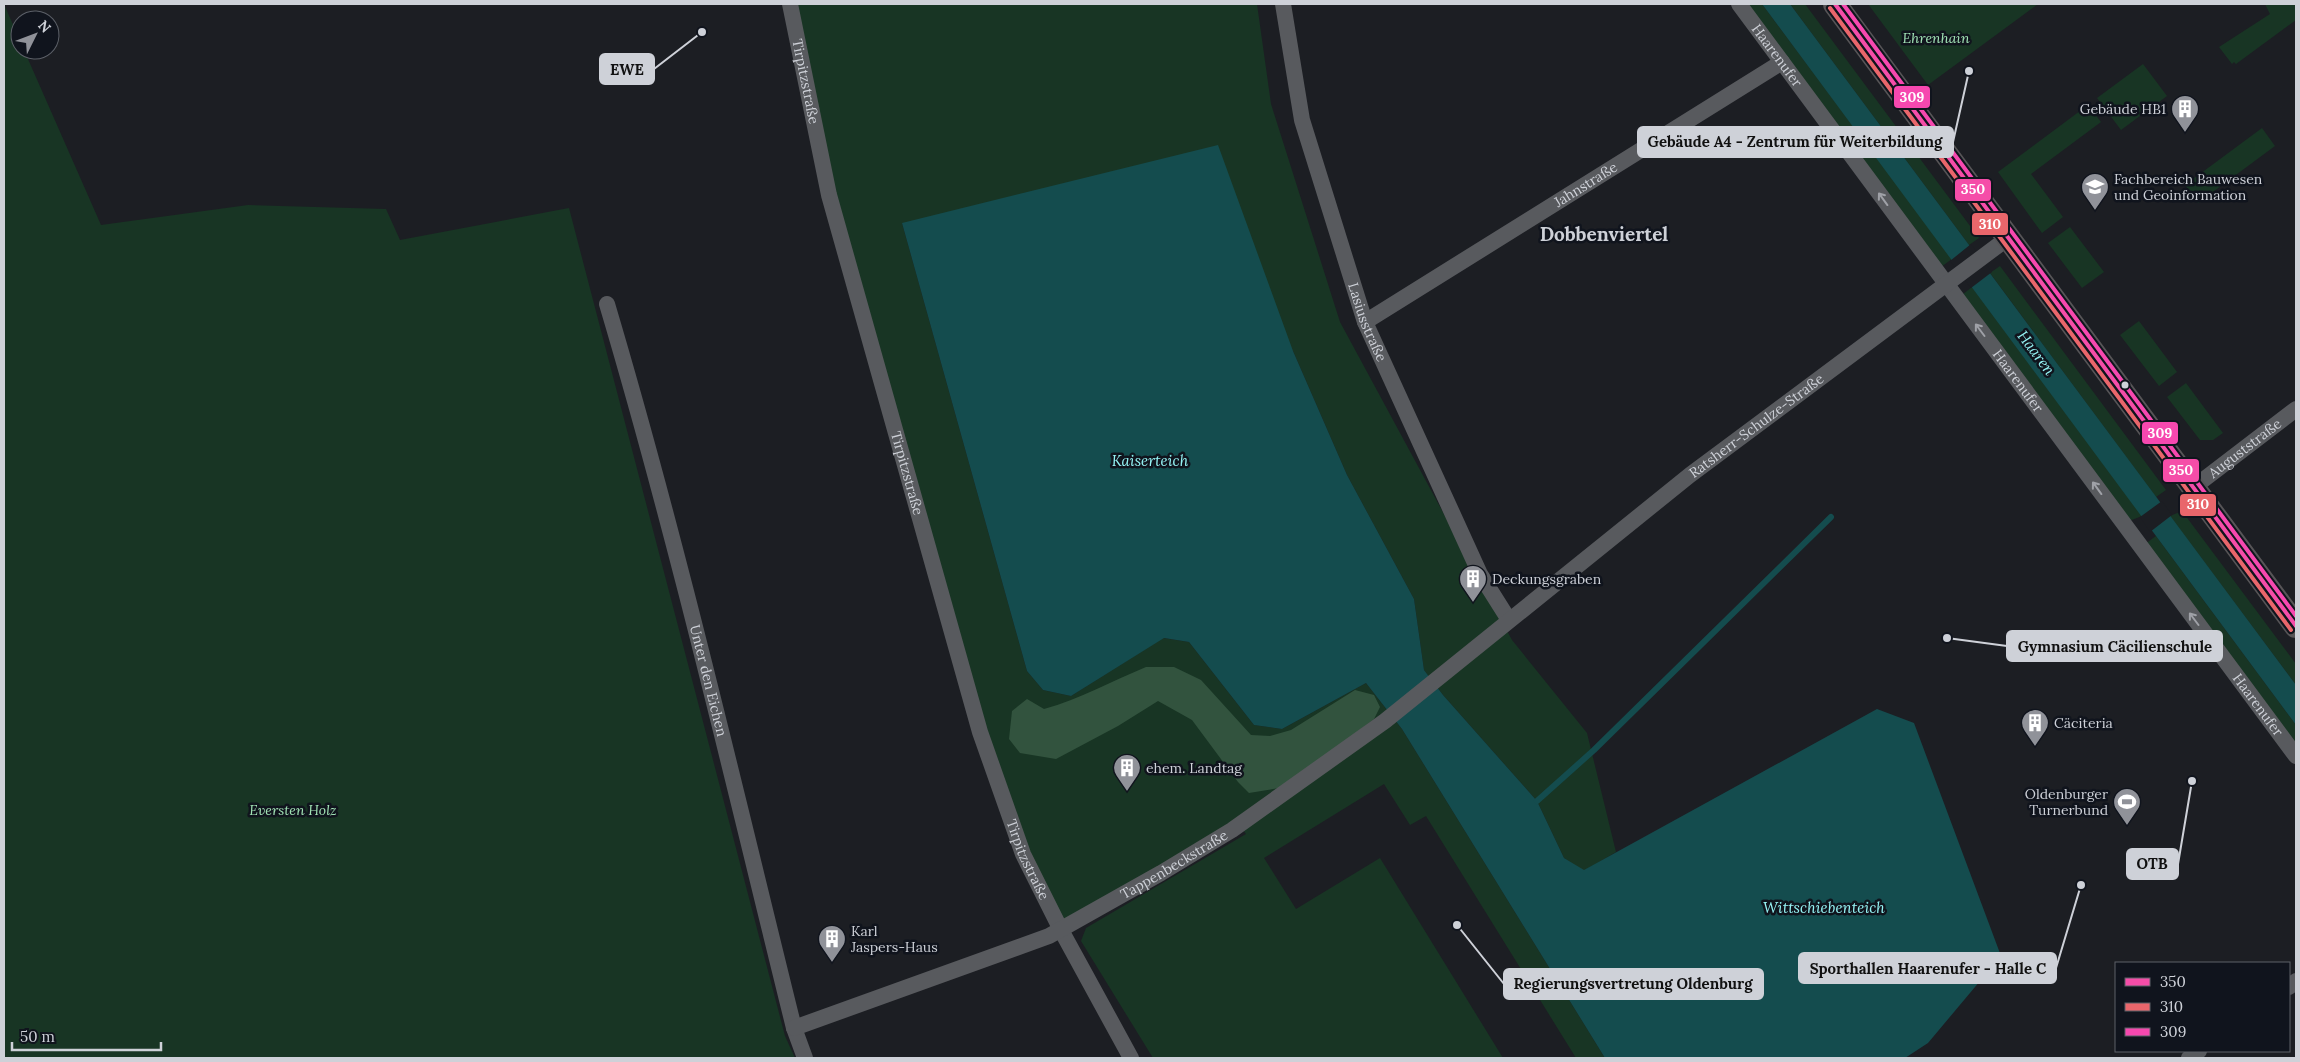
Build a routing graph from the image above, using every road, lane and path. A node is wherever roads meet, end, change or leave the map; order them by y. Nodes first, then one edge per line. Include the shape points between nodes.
1 (790, 4) edge
2 (1283, 4) edge
3 (1739, 4) edge
4 (1835, 4) edge
5 (1782, 62) junction
6 (2008, 238) junction
7 (1946, 285) junction
8 (606, 304) dead end
9 (1365, 322) junction
10 (2296, 409) edge
11 (2194, 487) junction
12 (1509, 620) junction
13 (2296, 626) edge
14 (2296, 756) edge
15 (1061, 930) junction
16 (794, 1028) junction
17 (805, 1058) edge
18 (1132, 1058) edge

1 - 15 street, Tirpitzstraße via 829,195 979,728 1023,854
2 - 9 street, Lasiusstraße via 1302,120
3 - 5 street, Haarenufer
4 - 6 main road
7 -> 5 street, Haarenufer
5 - 9 street, Jahnstraße
6 - 7 street, Ratsherr-Schulze-Straße
6 - 11 main road
7 - 12 street, Ratsherr-Schulze-Straße via 1690,475
14 -> 7 street, Haarenufer
8 - 16 street, Unter den Eichen via 680,568
9 - 12 street, Lasiusstraße via 1480,574
10 - 11 street, Auguststraße
11 - 13 main road
12 - 15 street, Tappenbeckstraße via 1385,721 1232,830
15 - 16 street, Tappenbeckstraße
15 - 18 street, Tirpitzstraße
16 - 17 street, Unter den Eichen

